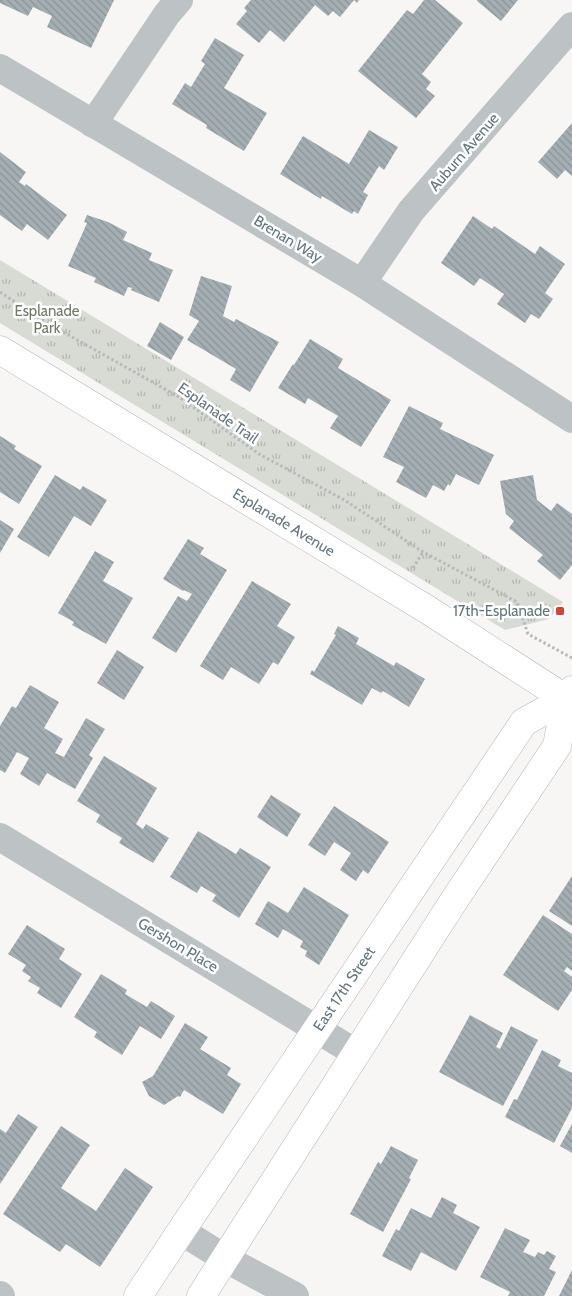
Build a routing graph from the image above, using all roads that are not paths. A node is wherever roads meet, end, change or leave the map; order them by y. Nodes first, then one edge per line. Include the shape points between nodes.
1 (179, 0) edge
2 (572, 26) edge
3 (0, 68) edge
4 (93, 124) junction
5 (362, 283) junction
6 (0, 350) edge
7 (572, 419) edge
8 (570, 697) edge
9 (0, 837) edge
10 (317, 1029) junction
11 (356, 1053) junction
12 (181, 1231) junction
13 (226, 1259) junction
14 (138, 1296) edge
15 (202, 1296) edge
16 (295, 1296) edge

1 - 4 street
2 - 5 street, Auburn Avenue via 411,211
3 - 4 street, Brenan Way
4 - 5 street, Brenan Way
5 - 7 street, Brenan Way
6 - 8 main road, Esplanade Avenue
8 - 10 main road, East 17th Street via 524,722
8 - 11 main road via 557,746
9 - 10 street, Gershon Place
10 - 11 street, Gershon Place
10 - 12 main road, East 17th Street
11 - 13 main road
12 - 13 street
12 - 14 main road, East 17th Street
13 - 15 main road
13 - 16 street

